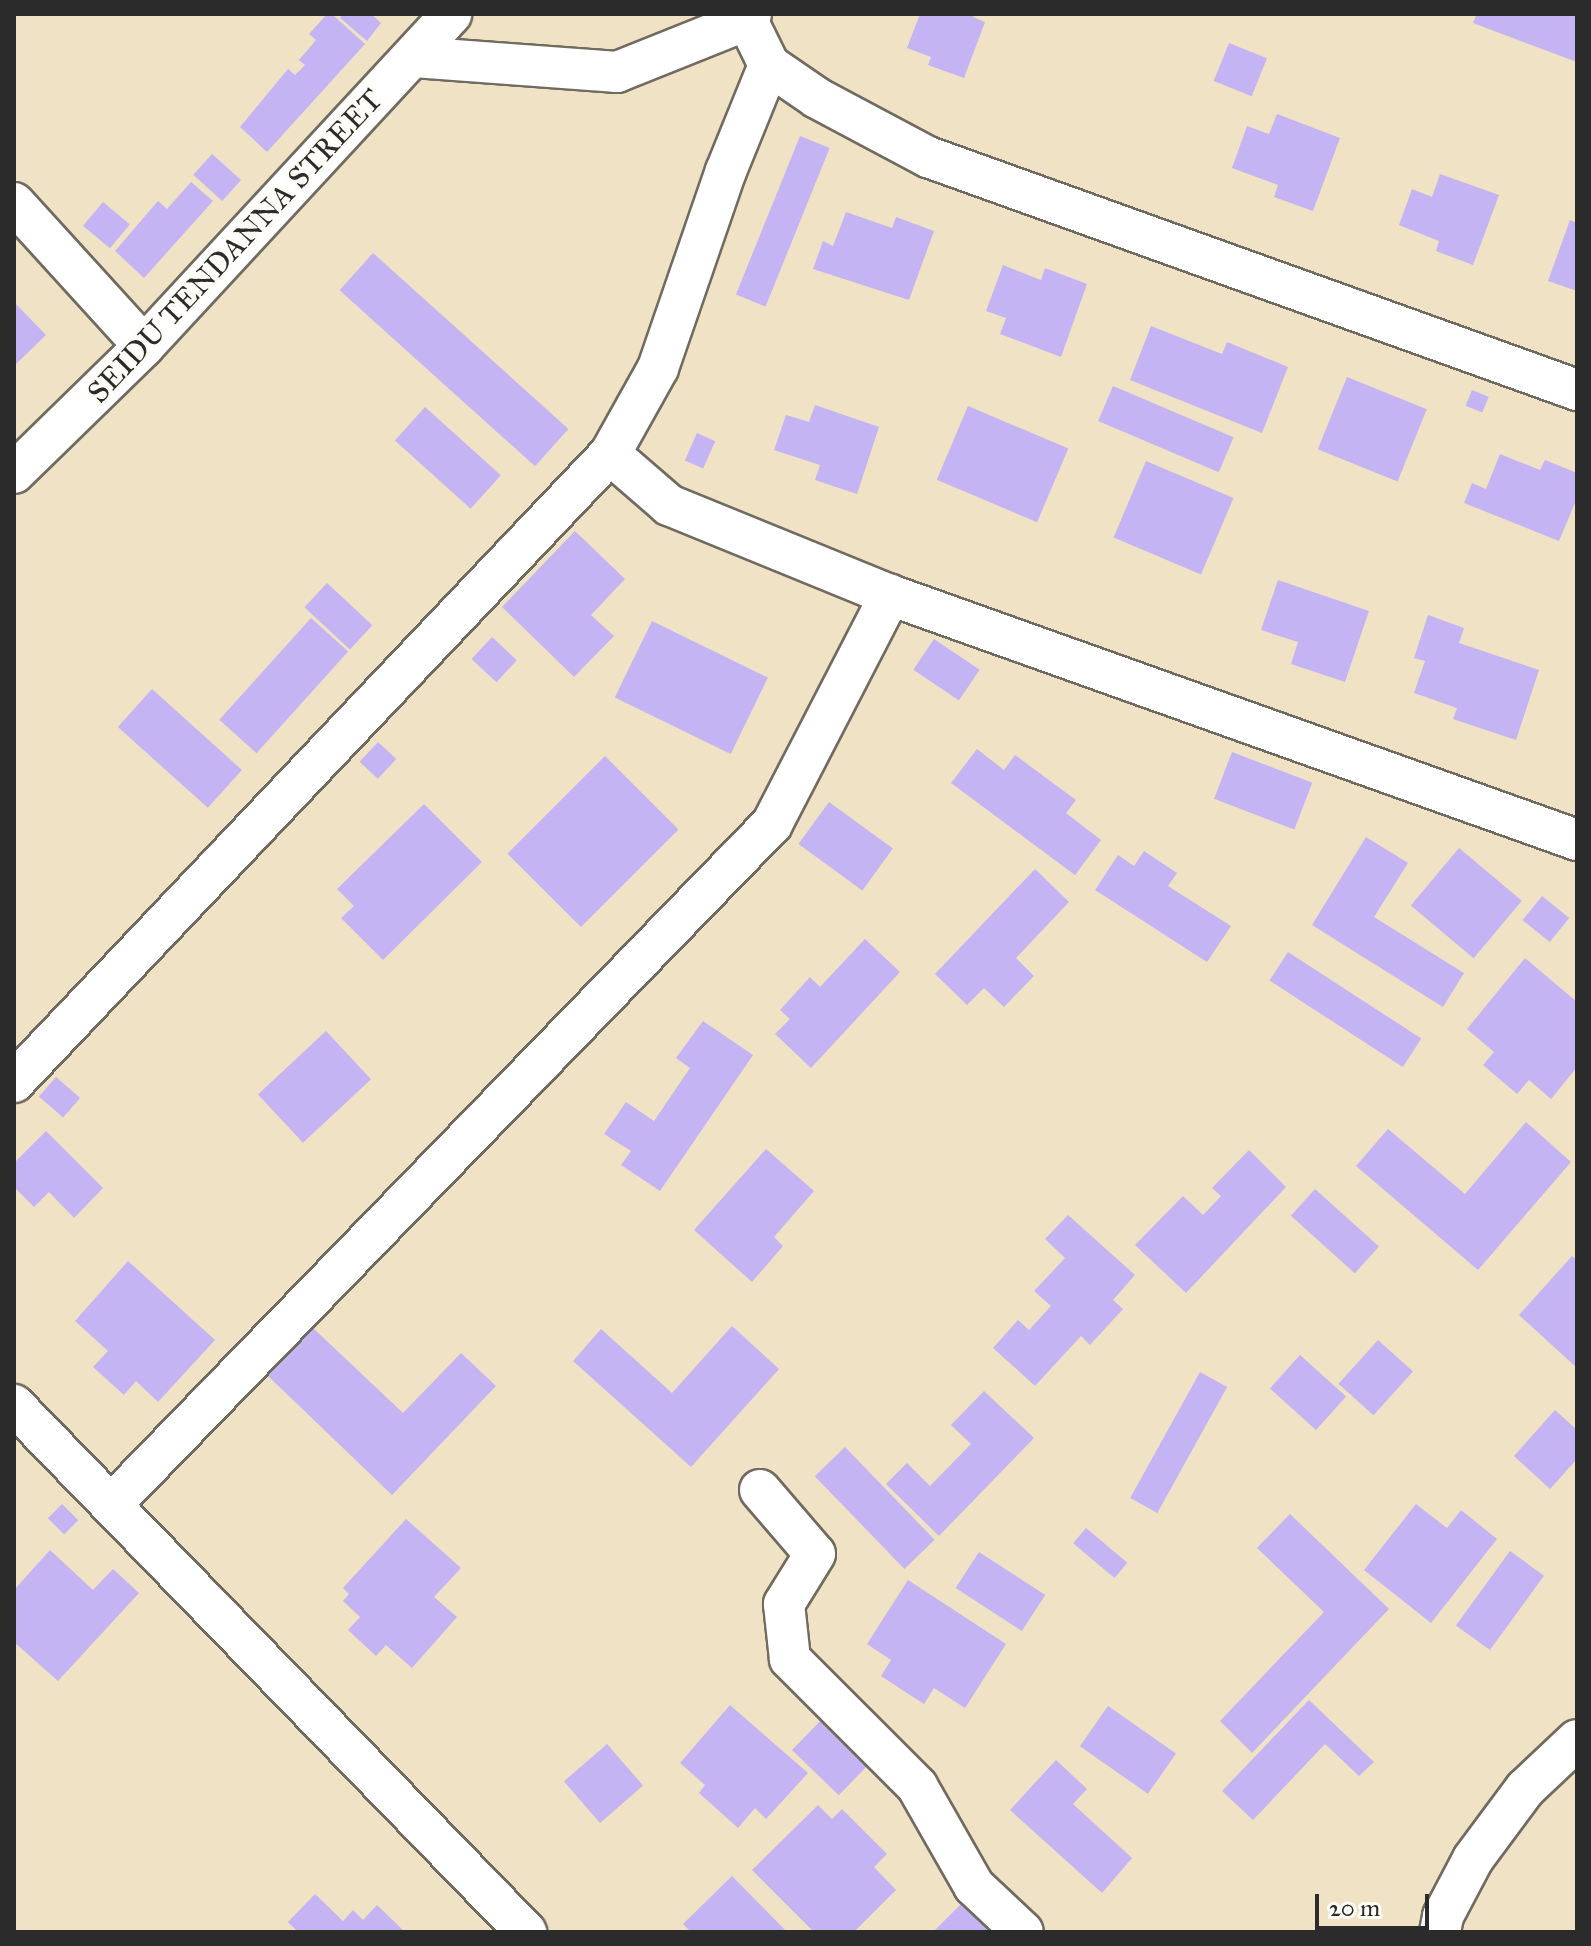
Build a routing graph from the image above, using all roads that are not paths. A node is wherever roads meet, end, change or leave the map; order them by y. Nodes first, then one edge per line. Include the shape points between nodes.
1 (451, 14) edge
2 (749, 17) edge
3 (414, 57) junction
4 (769, 65) junction
5 (14, 203) edge
6 (144, 346) junction
7 (1577, 390) edge
8 (610, 454) junction
9 (14, 473) edge
10 (890, 595) junction
11 (1577, 840) edge
12 (14, 1082) edge
13 (14, 1405) edge
14 (760, 1490) dead end
15 (113, 1503) junction
16 (1577, 1740) edge
17 (526, 1932) edge
18 (1023, 1932) edge
19 (1440, 1932) edge

1 - 3 street, SEIDU TENDANNA STREET
2 - 3 street via 617,72
2 - 4 street
3 - 6 street, SEIDU TENDANNA STREET
4 - 7 street via 817,98 928,157
4 - 8 street via 658,368
5 - 6 street
6 - 9 street, SEIDU TENDANNA STREET
8 - 10 street via 669,505
8 - 12 street
10 - 11 street
10 - 15 street via 772,824
13 - 15 street
14 - 18 street via 815,1554 784,1604 790,1659 917,1786 974,1886
15 - 17 street
16 - 19 street via 1525,1789 1473,1859

